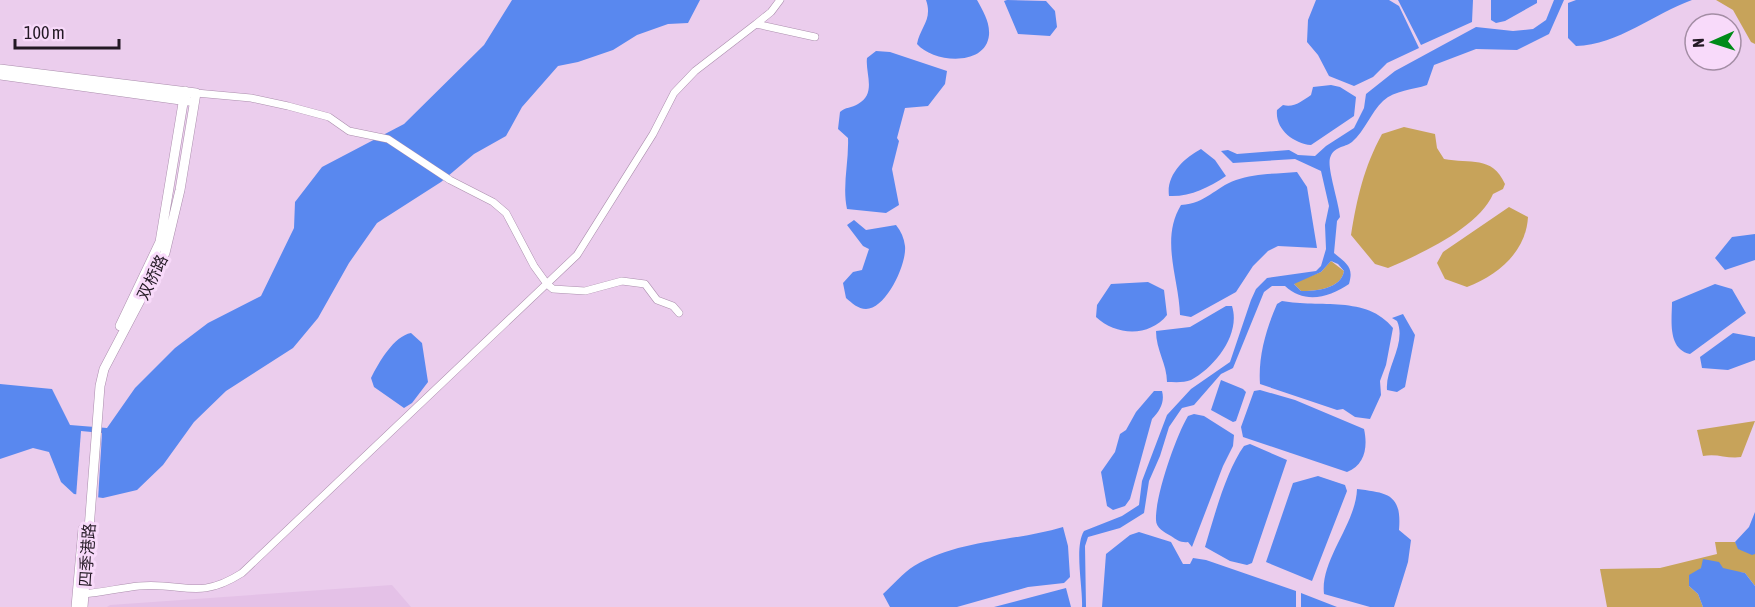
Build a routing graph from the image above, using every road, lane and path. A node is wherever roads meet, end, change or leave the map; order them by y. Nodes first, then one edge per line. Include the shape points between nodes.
1 (780, 0) edge
2 (756, 24) junction
3 (815, 37) dead end
4 (0, 69) edge
5 (0, 75) edge
6 (185, 95) junction
7 (195, 97) junction
8 (547, 284) junction
9 (679, 313) dead end
10 (91, 446) junction
11 (88, 502) junction
12 (84, 594) junction
13 (76, 607) edge
14 (83, 607) edge

1 - 2 street
2 - 3 street
2 - 8 street via 695,71 675,93 577,255
4 - 6 street
5 - 6 street
6 - 7 street
6 - 10 street via 160,242 99,370 91,410
7 - 8 street via 251,98 288,106 329,117 349,131 388,139 506,213
7 - 10 street, 双桥路 via 169,241 159,269 104,369
8 - 9 street via 553,289 585,291 622,281 645,285 657,300
8 - 12 street via 242,573 211,589 141,586
10 - 11 street
11 - 12 street, 四季港路
11 - 13 street
12 - 14 street, 四季港路

